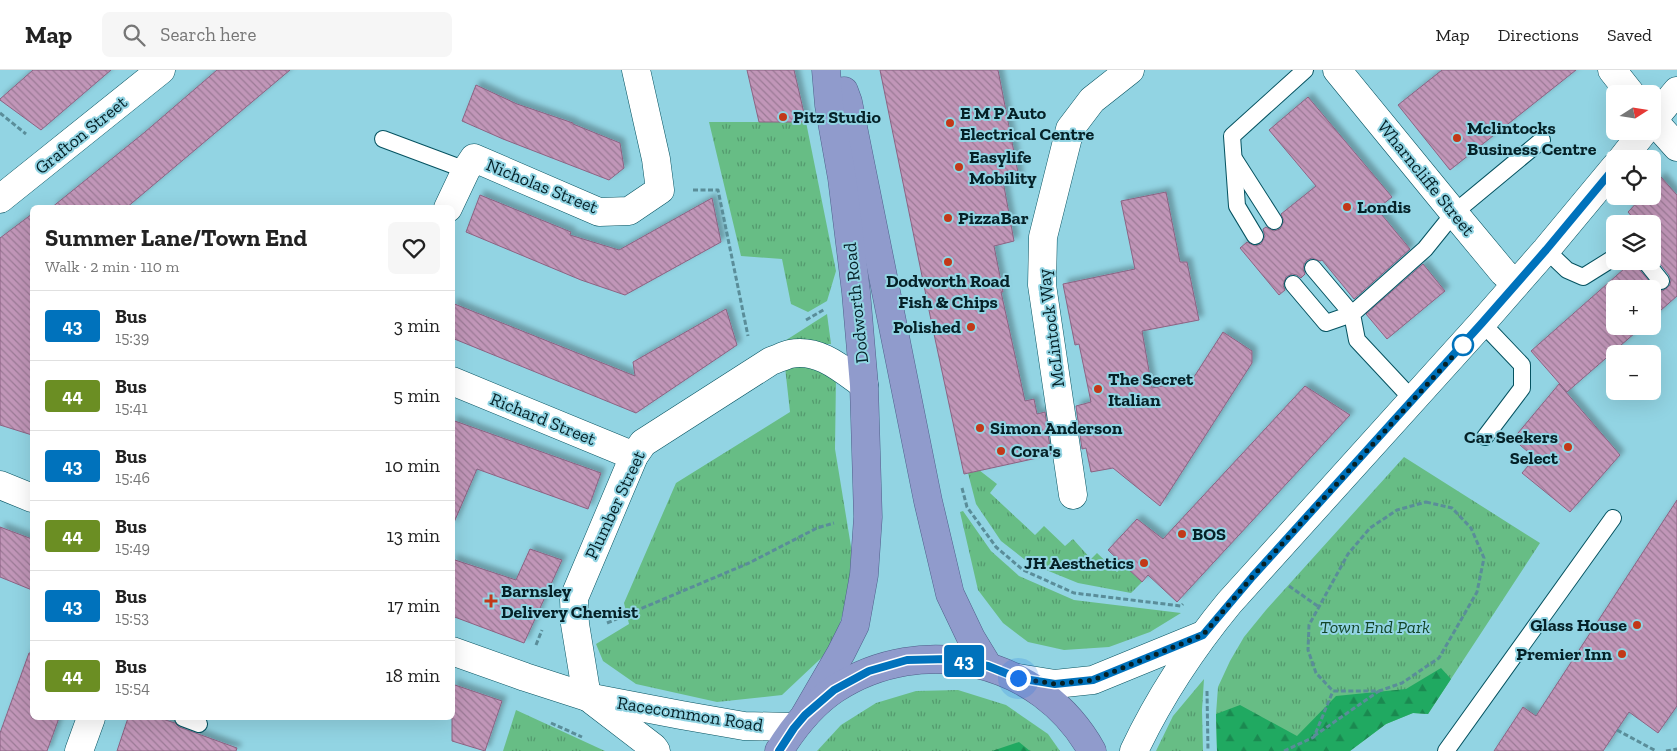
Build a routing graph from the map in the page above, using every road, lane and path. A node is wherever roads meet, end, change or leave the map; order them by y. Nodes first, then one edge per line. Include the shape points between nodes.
1 (162, 70) edge
2 (636, 70) edge
3 (826, 70) edge
4 (836, 70) edge
5 (1130, 70) edge
6 (1306, 70) edge
7 (1338, 70) edge
8 (1612, 70) edge
9 (1624, 85) edge
10 (1677, 91) edge
11 (1661, 111) edge
12 (1661, 132) edge
13 (383, 140) dead end
14 (1542, 140) dead end
15 (1637, 140) edge
16 (1677, 147) edge
17 (1629, 150) edge
18 (1233, 158) junction
19 (470, 164) junction
20 (1606, 178) edge
21 (660, 190) junction
22 (0, 200) edge
23 (450, 205) edge
24 (1454, 213) junction
25 (1274, 221) dead end
26 (1255, 236) dead end
27 (1546, 250) junction
28 (1606, 263) edge
29 (1312, 268) dead end
30 (1652, 270) edge
31 (1660, 280) edge
32 (1293, 284) dead end
33 (1516, 284) junction
34 (1352, 314) junction
35 (1482, 323) junction
36 (758, 370) junction
37 (455, 382) edge
38 (864, 385) junction
39 (1413, 400) junction
40 (1485, 437) dead end
41 (634, 456) junction
42 (0, 486) edge
43 (1074, 495) dead end
44 (30, 497) edge
45 (1613, 518) dead end
46 (1283, 581) dead end
47 (1319, 607) junction
48 (1203, 635) junction
49 (455, 652) edge
50 (988, 666) junction
51 (1018, 678) junction
52 (1379, 690) junction
53 (1333, 691) junction
54 (587, 697) junction
55 (90, 720) edge
56 (188, 720) edge
57 (800, 721) junction
58 (199, 724) dead end
59 (1617, 730) dead end
60 (1314, 737) junction
61 (1677, 749) edge
62 (79, 751) edge
63 (656, 751) edge
64 (779, 751) edge
65 (1092, 751) edge
66 (1134, 751) edge
67 (1284, 751) edge
68 (1446, 751) edge
69 (1656, 751) edge
70 (1666, 751) edge

1 - 22 street, Grafton Street
2 - 21 street
3 - 38 highway, Dodworth Road via 856,292
4 - 50 highway, Dodworth Road via 848,102 936,539 950,594
5 - 43 street, McLintock Way via 1092,100 1070,129 1043,237 1042,285
6 - 18 lane via 1232,136
7 - 24 street, Wharncliffe Street
8 - 9 street
10 - 11 street
12 - 16 street
13 - 19 lane
14 - 24 lane
15 - 17 street
18 - 25 lane
18 - 26 lane via 1237,206
19 - 21 street, Nicholas Street via 599,212 629,211
19 - 23 street
20 - 27 street
21 - 36 path via 718,190 751,351
24 - 33 street, Wharncliffe Street
24 - 34 lane via 1425,249
27 - 28 lane via 1567,270 1583,277
27 - 33 street
29 - 34 lane
30 - 31 lane
32 - 34 lane via 1326,323
33 - 35 street
34 - 39 lane via 1357,340
35 - 39 street
35 - 40 lane via 1522,365 1522,388
36 - 38 street, Plumber Street via 790,354 807,353 825,358
36 - 41 street, Plumber Street via 644,443
37 - 41 street, Richard Street
38 - 57 highway, Dodworth Road via 868,517 864,575 855,625
39 - 48 street
41 - 54 street, Plumber Street via 574,598
42 - 44 street
45 - 68 lane
46 - 47 path
47 - 52 path via 1348,554 1370,528 1397,510 1426,502 1452,508 1471,528 1484,558 1477,592 1461,623 1439,658 1402,683
47 - 53 path via 1309,625 1308,650 1316,673
48 - 51 street via 1093,680 1055,684
48 - 66 street via 1149,720
49 - 54 street, Racecommon Road
50 - 51 highway
50 - 57 highway via 948,659 907,660 869,671 834,690
51 - 65 highway via 1054,702 1083,734
52 - 53 path
52 - 60 path
53 - 60 path
54 - 57 street, Racecommon Road via 744,726
54 - 63 street, Racecommon Road
55 - 62 street
56 - 58 lane
57 - 64 highway
59 - 69 path
60 - 67 path
61 - 70 path

